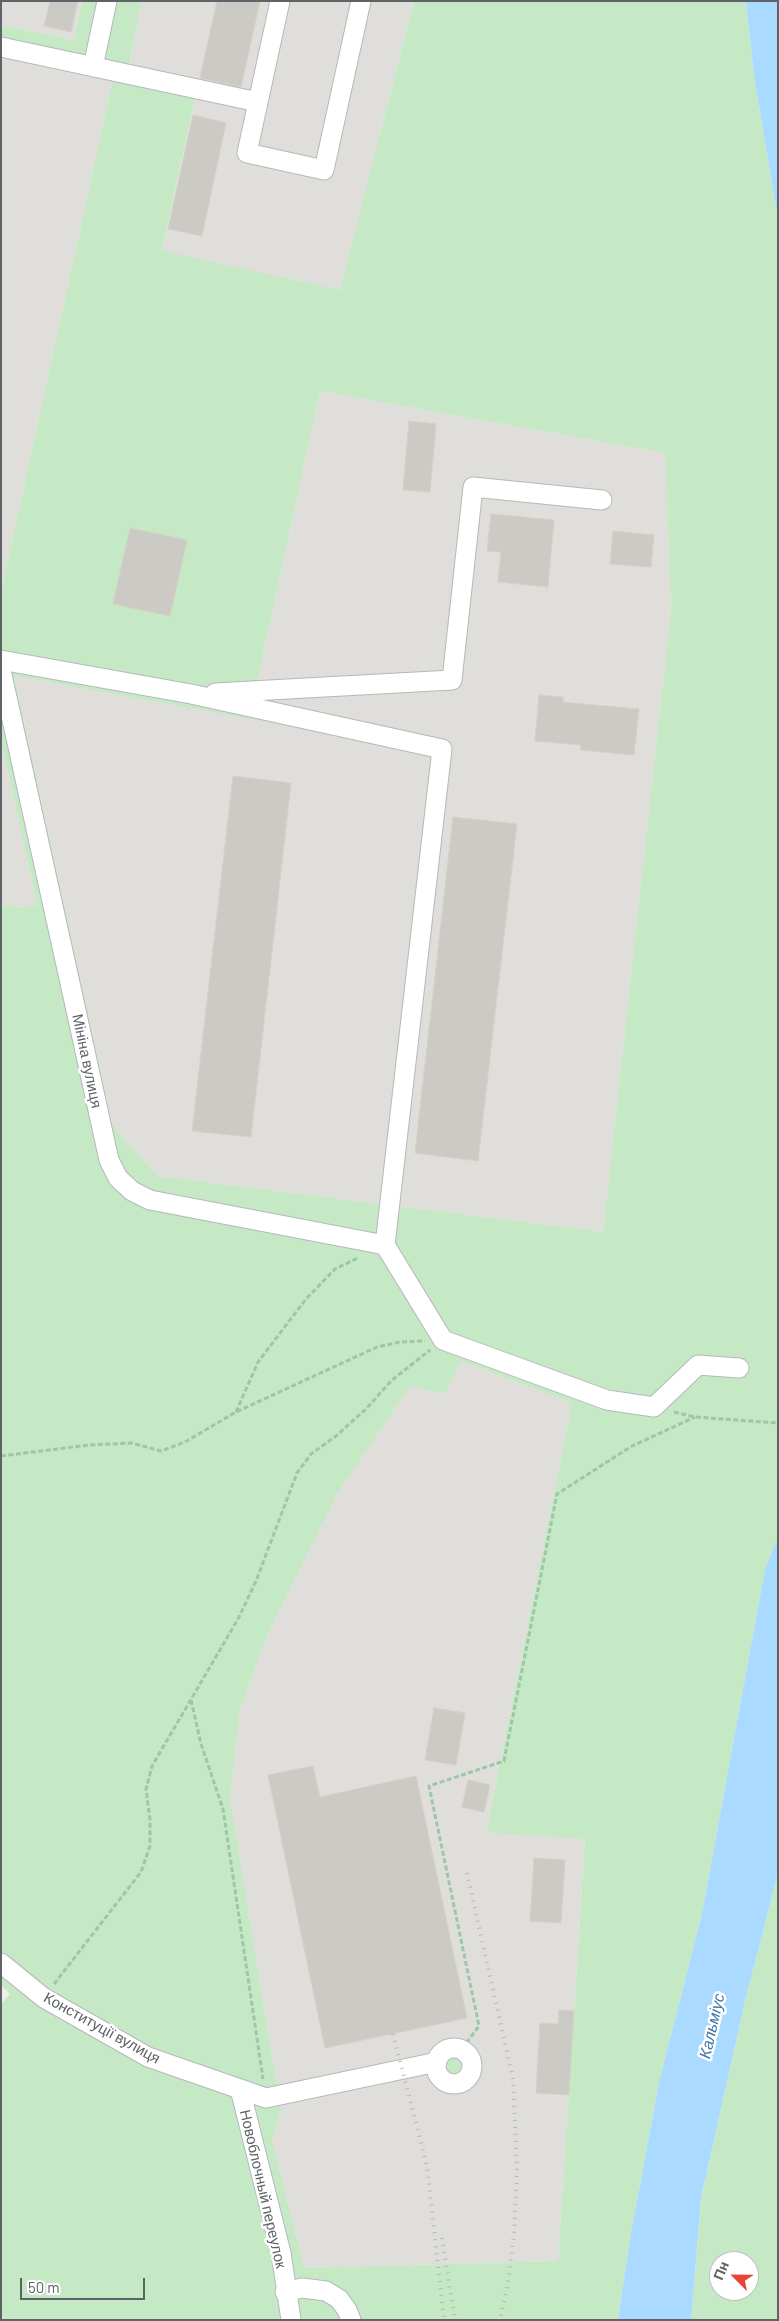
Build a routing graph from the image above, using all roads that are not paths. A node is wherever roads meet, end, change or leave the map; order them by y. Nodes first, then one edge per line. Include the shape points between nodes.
1 (108, 1) edge
2 (280, 1) edge
3 (361, 1) edge
4 (1, 47) edge
5 (93, 67) junction
6 (258, 102) junction
7 (602, 500) dead end
8 (1, 660) edge
9 (1, 670) edge
10 (191, 694) junction
11 (386, 1245) junction
12 (739, 1368) dead end
13 (1, 1963) edge
14 (437, 2062) junction
15 (240, 2089) junction
16 (285, 2292) junction
17 (290, 2320) edge
18 (351, 2320) edge

1 - 5 street
2 - 6 street
3 - 6 street via 324,170 247,153
4 - 5 street
5 - 6 street
7 - 10 street via 473,486 452,680
8 - 10 street
9 - 11 street, Мініна вулиця via 109,1160 118,1178 132,1191 150,1200
10 - 11 street via 442,749
11 - 12 street via 443,1340 607,1400 654,1407 698,1365
13 - 15 street, Конституції вулиця via 44,1998 148,2057
14 - 14 street via 449,2048 462,2049 472,2064 469,2076 453,2084 439,2074
14 - 15 street, Конституції вулиця via 266,2098
15 - 16 street, Новоблочный переулок via 281,2253
16 - 17 street, Новоблочный переулок
16 - 18 street via 302,2288 326,2291 339,2299

